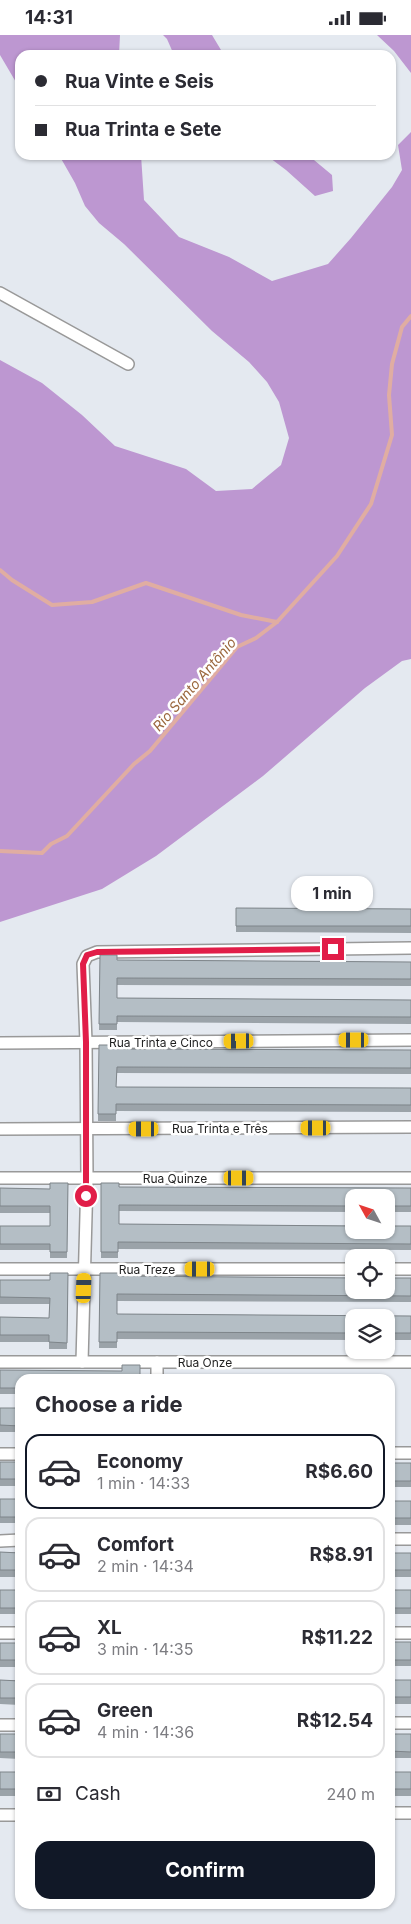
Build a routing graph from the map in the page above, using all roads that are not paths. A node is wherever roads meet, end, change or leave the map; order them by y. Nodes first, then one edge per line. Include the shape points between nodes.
1 (0, 293) edge
2 (128, 365) dead end
3 (411, 948) edge
4 (411, 1040) edge
5 (86, 1042) junction
6 (0, 1043) edge
7 (411, 1127) edge
8 (0, 1129) edge
9 (86, 1129) junction
10 (0, 1178) edge
11 (87, 1178) junction
12 (411, 1178) edge
13 (0, 1269) edge
14 (84, 1269) junction
15 (345, 1269) edge
16 (395, 1269) edge
17 (411, 1269) edge
18 (0, 1362) edge
19 (82, 1362) junction
20 (157, 1362) junction
21 (411, 1362) edge
22 (157, 1374) edge
23 (395, 1453) edge
24 (411, 1453) edge
25 (0, 1454) edge
26 (15, 1454) edge
27 (395, 1539) edge
28 (411, 1539) edge
29 (15, 1540) edge
30 (0, 1541) edge
31 (0, 1633) edge
32 (15, 1633) edge
33 (395, 1633) edge
34 (411, 1633) edge
35 (395, 1723) edge
36 (411, 1723) edge
37 (0, 1725) edge
38 (15, 1725) edge
39 (395, 1813) edge
40 (411, 1813) edge
41 (0, 1815) edge
42 (15, 1815) edge

1 - 2 street
3 - 5 street via 97,952 87,955 83,964
4 - 5 street, Rua Trinta e Cinco
5 - 6 street, Rua Trinta e Cinco
5 - 9 street
7 - 9 street, Rua Trinta e Três
8 - 9 street, Rua Trinta e Três
9 - 11 street
10 - 11 street, Rua Quinze
11 - 12 street, Rua Quinze
11 - 14 street
13 - 14 street, Rua Treze
14 - 15 street, Rua Treze
14 - 19 street
16 - 17 street
18 - 19 street, Rua Onze
19 - 20 street, Rua Onze
20 - 21 street, Rua Onze
20 - 22 street
23 - 24 street
25 - 26 street
27 - 28 street
29 - 30 street
31 - 32 street
33 - 34 street
35 - 36 street
37 - 38 street
39 - 40 street
41 - 42 street

